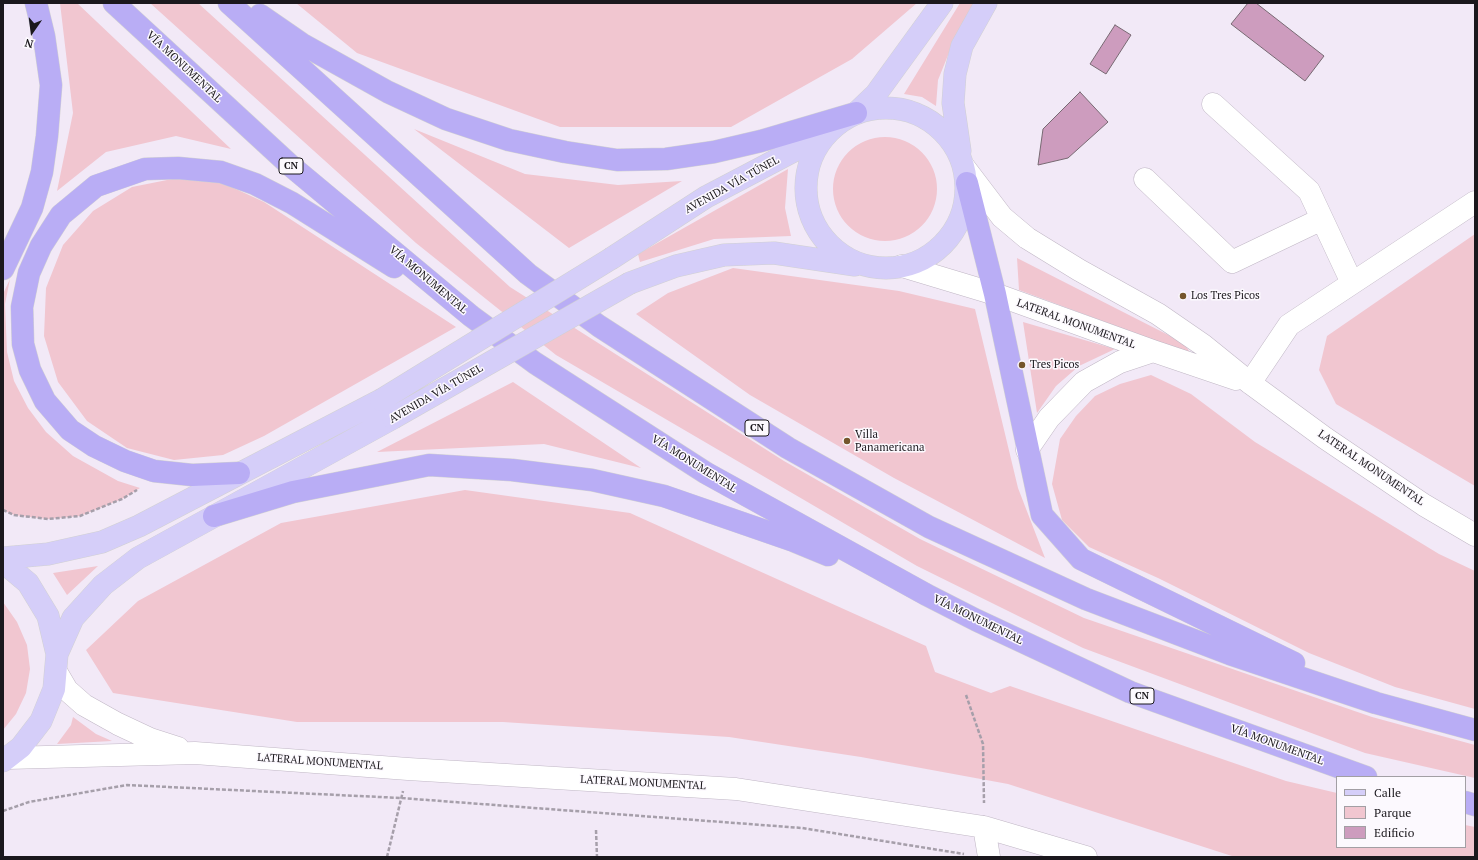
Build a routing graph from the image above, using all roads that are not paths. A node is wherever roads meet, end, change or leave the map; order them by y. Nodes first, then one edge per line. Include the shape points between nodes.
1 (36, 3) edge
2 (114, 3) edge
3 (229, 3) edge
4 (242, 3) edge
5 (942, 3) edge
6 (986, 3) edge
7 (1213, 104) dead end
8 (856, 113) junction
9 (824, 135) junction
10 (964, 168) junction
11 (1145, 179) dead end
12 (1475, 202) edge
13 (1322, 219) junction
14 (902, 266) junction
15 (870, 267) junction
16 (3, 269) edge
17 (1352, 283) junction
18 (995, 294) junction
19 (471, 316) junction
20 (1153, 351) junction
21 (1250, 383) junction
22 (1027, 450) junction
23 (239, 473) junction
24 (214, 516) junction
25 (1475, 534) edge
26 (3, 558) edge
27 (3, 562) edge
28 (927, 595) junction
29 (57, 664) junction
30 (1376, 703) junction
31 (1475, 730) edge
32 (195, 753) junction
33 (5, 759) edge
34 (1363, 776) edge
35 (984, 827) junction
36 (989, 857) edge
37 (1086, 857) edge

1 - 16 highway via 51,85 47,136 42,172 32,208
2 - 19 highway, VÍA MONUMENTAL / CN via 291,166
3 - 30 highway, CN via 528,274 599,326 788,448 929,527 1086,600 1230,654
4 - 8 highway via 302,44 388,92 446,118 509,140 565,152 617,160 666,159 714,152 761,141
5 - 8 main road via 876,94
6 - 10 main road via 962,46 955,74 953,103
7 - 13 street via 1309,191
8 - 9 main road via 839,122
8 - 10 main road via 869,108 896,108 921,115 943,131
9 - 15 main road via 810,159 805,186 810,214 823,238 844,256
9 - 23 main road, AVENIDA VÍA TÚNEL, bridge via 706,197 381,400
10 - 14 main road via 965,206 956,228 942,246 924,259
10 - 18 highway
10 - 21 street, LATERAL MONUMENTAL via 1002,217 1027,238 1158,314 1202,344
11 - 13 street via 1232,262
12 - 17 street
13 - 17 street
14 - 15 main road
14 - 18 street, LATERAL MONUMENTAL
15 - 24 main road, AVENIDA VÍA TÚNEL, bridge via 774,253 724,255 676,266 630,283
17 - 21 street via 1289,324
18 - 20 street, LATERAL MONUMENTAL
18 - 22 highway
19 - 23 highway via 292,204 255,184 228,174 178,168 145,169 96,186 61,215 41,246 29,273 22,307 23,344 30,370 45,401 70,430 94,446 126,461 154,471 192,475
19 - 28 highway, VÍA MONUMENTAL / CN via 535,363 706,473
20 - 21 street, LATERAL MONUMENTAL
20 - 22 street via 1120,362 1084,382 1048,418
21 - 25 street, LATERAL MONUMENTAL via 1424,505
22 - 30 highway via 1042,515 1080,559
23 - 26 main road, AVENIDA VÍA TÚNEL via 139,526 102,542 48,554
24 - 28 highway via 293,492 429,465 527,472 592,480 664,496 794,541
24 - 29 main road, AVENIDA VÍA TÚNEL via 138,558 103,585 73,618
27 - 29 main road via 28,583 48,616
28 - 34 highway, VÍA MONUMENTAL / CN via 1130,692
29 - 32 street, LATERAL MONUMENTAL via 67,690 84,705 150,739
29 - 33 main road, AVENIDA VÍA TÚNEL via 50,700 41,721 25,743
30 - 31 highway, CN
32 - 33 street, LATERAL MONUMENTAL
32 - 35 street, LATERAL MONUMENTAL via 736,789
35 - 36 street
35 - 37 street, LATERAL MONUMENTAL

